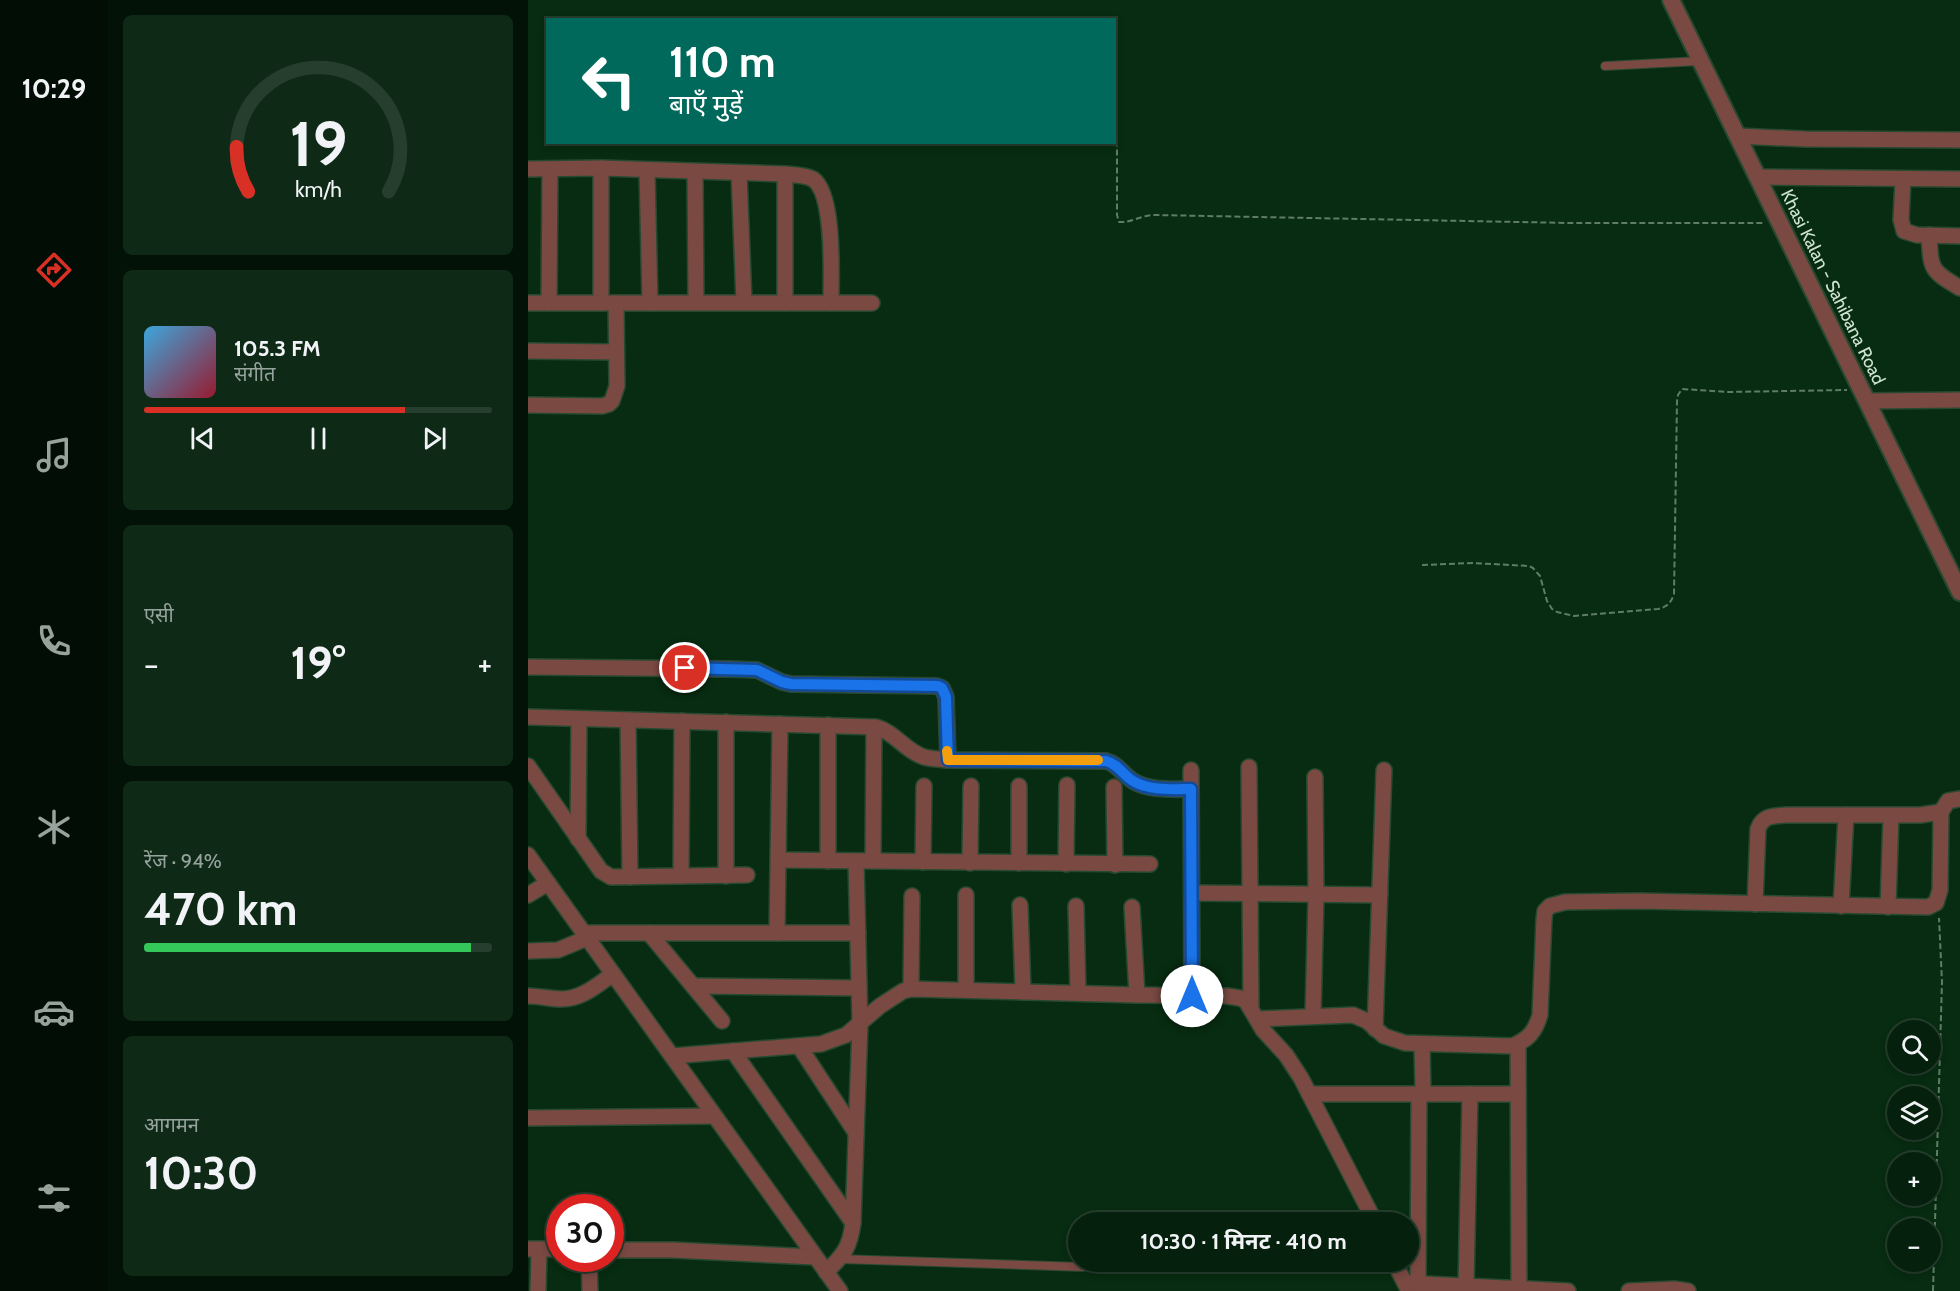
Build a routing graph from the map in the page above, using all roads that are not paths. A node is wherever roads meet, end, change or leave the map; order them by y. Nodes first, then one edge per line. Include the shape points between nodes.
1 (1671, 0) edge
2 (1701, 61) junction
3 (1605, 66) dead end
4 (1737, 136) junction
5 (1960, 140) edge
6 (601, 168) junction
7 (528, 169) edge
8 (550, 169) junction
9 (646, 170) junction
10 (695, 172) junction
11 (739, 173) junction
12 (785, 174) junction
13 (1757, 177) junction
14 (1903, 178) junction
15 (1960, 179) edge
16 (1929, 236) junction
17 (1960, 237) edge
18 (1960, 288) edge
19 (528, 303) edge
20 (549, 303) junction
21 (609, 303) junction
22 (650, 303) junction
23 (696, 303) junction
24 (744, 303) junction
25 (785, 303) junction
26 (831, 303) junction
27 (872, 303) dead end
28 (528, 351) edge
29 (616, 352) junction
30 (1865, 395) junction
31 (1960, 400) edge
32 (528, 405) edge
33 (1960, 592) edge
34 (528, 667) edge
35 (528, 717) edge
36 (579, 719) junction
37 (628, 720) junction
38 (681, 721) junction
39 (726, 722) junction
40 (780, 724) junction
41 (828, 725) junction
42 (874, 727) junction
43 (948, 760) junction
44 (528, 766) edge
45 (1249, 767) dead end
46 (1191, 770) dead end
47 (1384, 770) dead end
48 (1315, 777) dead end
49 (1067, 785) dead end
50 (924, 786) dead end
51 (971, 786) dead end
52 (1019, 786) dead end
53 (1114, 787) dead end
54 (1191, 789) junction
55 (1960, 799) edge
56 (1941, 812) junction
57 (1846, 815) junction
58 (1891, 815) junction
59 (578, 839) junction
60 (528, 855) edge
61 (778, 860) junction
62 (828, 861) junction
63 (856, 861) junction
64 (873, 861) junction
65 (923, 862) junction
66 (970, 863) junction
67 (1019, 863) junction
68 (1066, 864) junction
69 (1150, 864) dead end
70 (1115, 865) junction
71 (747, 875) dead end
72 (681, 876) junction
73 (726, 876) junction
74 (630, 877) junction
75 (548, 883) junction
76 (1192, 893) junction
77 (528, 895) edge
78 (966, 895) dead end
79 (1251, 895) junction
80 (1316, 895) junction
81 (1380, 895) junction
82 (912, 896) dead end
83 (1755, 904) junction
84 (1020, 905) dead end
85 (1076, 906) dead end
86 (1841, 906) junction
87 (1132, 908) dead end
88 (1888, 908) junction
89 (649, 933) junction
90 (777, 933) junction
91 (858, 933) junction
92 (585, 935) junction
93 (528, 951) edge
94 (612, 974) junction
95 (693, 986) junction
96 (859, 988) junction
97 (911, 989) junction
98 (966, 990) junction
99 (1023, 992) junction
100 (1078, 993) junction
101 (1137, 995) junction
102 (528, 996) edge
103 (1192, 996) junction
104 (1254, 1013) junction
105 (1313, 1016) junction
106 (722, 1021) dead end
107 (860, 1024) junction
108 (1375, 1029) junction
109 (1422, 1044) junction
110 (1518, 1044) junction
111 (799, 1046) junction
112 (733, 1052) junction
113 (672, 1056) junction
114 (1309, 1094) junction
115 (1421, 1094) junction
116 (1470, 1094) junction
117 (1518, 1094) junction
118 (714, 1116) junction
119 (528, 1118) edge
120 (856, 1133) junction
121 (1370, 1212) edge
122 (853, 1223) junction
123 (533, 1249) edge
124 (624, 1250) edge
125 (815, 1257) junction
126 (839, 1259) junction
127 (1068, 1267) edge
128 (589, 1272) edge
129 (826, 1272) junction
130 (1401, 1272) edge
131 (1411, 1286) edge
132 (1467, 1287) junction
133 (1519, 1289) junction
134 (538, 1291) edge
135 (590, 1291) edge
136 (840, 1291) edge
137 (1539, 1291) edge
138 (1568, 1291) edge
139 (1629, 1291) edge
140 (1688, 1291) edge

1 - 2 street, Khasi Kalan - Sahibana Road
2 - 3 lane
2 - 4 street, Khasi Kalan - Sahibana Road
4 - 5 street
4 - 13 street, Khasi Kalan - Sahibana Road
6 - 8 street
6 - 9 street
6 - 21 street
7 - 8 street
8 - 20 street
9 - 10 street
9 - 22 street
10 - 11 street
10 - 23 street
11 - 12 street
11 - 24 street
12 - 25 street
12 - 26 street via 814,180 823,195 830,230
13 - 14 street
13 - 30 street, Khasi Kalan - Sahibana Road
14 - 15 street
14 - 16 street via 1901,226 1909,234
16 - 17 street
16 - 18 street via 1933,269
19 - 20 street
20 - 21 street
21 - 22 street
21 - 29 street
22 - 23 street
23 - 24 street
24 - 25 street
25 - 26 street
26 - 27 street
28 - 29 street
29 - 32 street via 617,386 609,404
30 - 31 street
30 - 33 street, Khasi Kalan - Sahibana Road
34 - 43 street via 748,669 791,684 938,686 946,697
35 - 36 street
36 - 37 street
36 - 59 street
37 - 38 street
37 - 74 street
38 - 39 street
38 - 72 street
39 - 40 street
39 - 73 street
40 - 41 street
40 - 61 street
41 - 42 street
41 - 62 street
42 - 43 street via 891,733 922,757
42 - 64 street
43 - 54 street via 1106,761 1141,785
44 - 59 street
45 - 79 street
46 - 54 street
47 - 81 street
48 - 80 street
49 - 68 street
50 - 65 street
51 - 66 street
52 - 67 street
53 - 70 street
54 - 76 street
55 - 56 street via 1948,801
56 - 58 street
56 - 88 street via 1938,900 1928,908
57 - 58 street
57 - 83 street via 1764,818 1758,829
57 - 86 street
58 - 88 street
59 - 74 street via 606,875
60 - 75 street
61 - 62 street
61 - 90 street
62 - 63 street
63 - 64 street
63 - 91 street
64 - 65 street
65 - 66 street
66 - 67 street
67 - 68 street
68 - 70 street
69 - 70 street
71 - 73 street
72 - 73 street
72 - 74 street
75 - 77 street
75 - 92 street
76 - 79 street
76 - 103 street
78 - 98 street
79 - 80 street
79 - 104 street
80 - 81 street
80 - 105 street
81 - 108 street
82 - 97 street
83 - 86 street
83 - 110 street via 1576,902 1550,906 1544,919 1540,1016 1532,1034
84 - 99 street
85 - 100 street
86 - 88 street
87 - 101 street
89 - 90 street
89 - 92 street
89 - 95 street
90 - 91 street
91 - 96 street
92 - 93 street via 558,950
92 - 94 street
94 - 102 street via 573,999
94 - 113 street
95 - 96 street
95 - 106 street
96 - 107 street
97 - 98 street
97 - 107 street via 880,1006
98 - 99 street
99 - 100 street
100 - 101 street
101 - 103 street
103 - 104 street via 1240,998
104 - 105 street
104 - 114 street
105 - 108 street via 1353,1015
107 - 111 street via 836,1040
107 - 120 street
108 - 109 street via 1393,1041
109 - 110 street
109 - 115 street
110 - 117 street
111 - 112 street
111 - 120 street
112 - 113 street
112 - 122 street
113 - 118 street
114 - 115 street
114 - 121 street
115 - 116 street
115 - 131 street
116 - 117 street
116 - 132 street
117 - 133 street
118 - 119 street
118 - 125 street
120 - 122 street
122 - 126 street via 851,1240
123 - 134 street
124 - 125 street
125 - 129 street
126 - 127 lane
126 - 129 street
128 - 135 street
129 - 136 street
130 - 131 street
131 - 132 street
132 - 133 street
133 - 137 street
137 - 138 street
139 - 140 street

